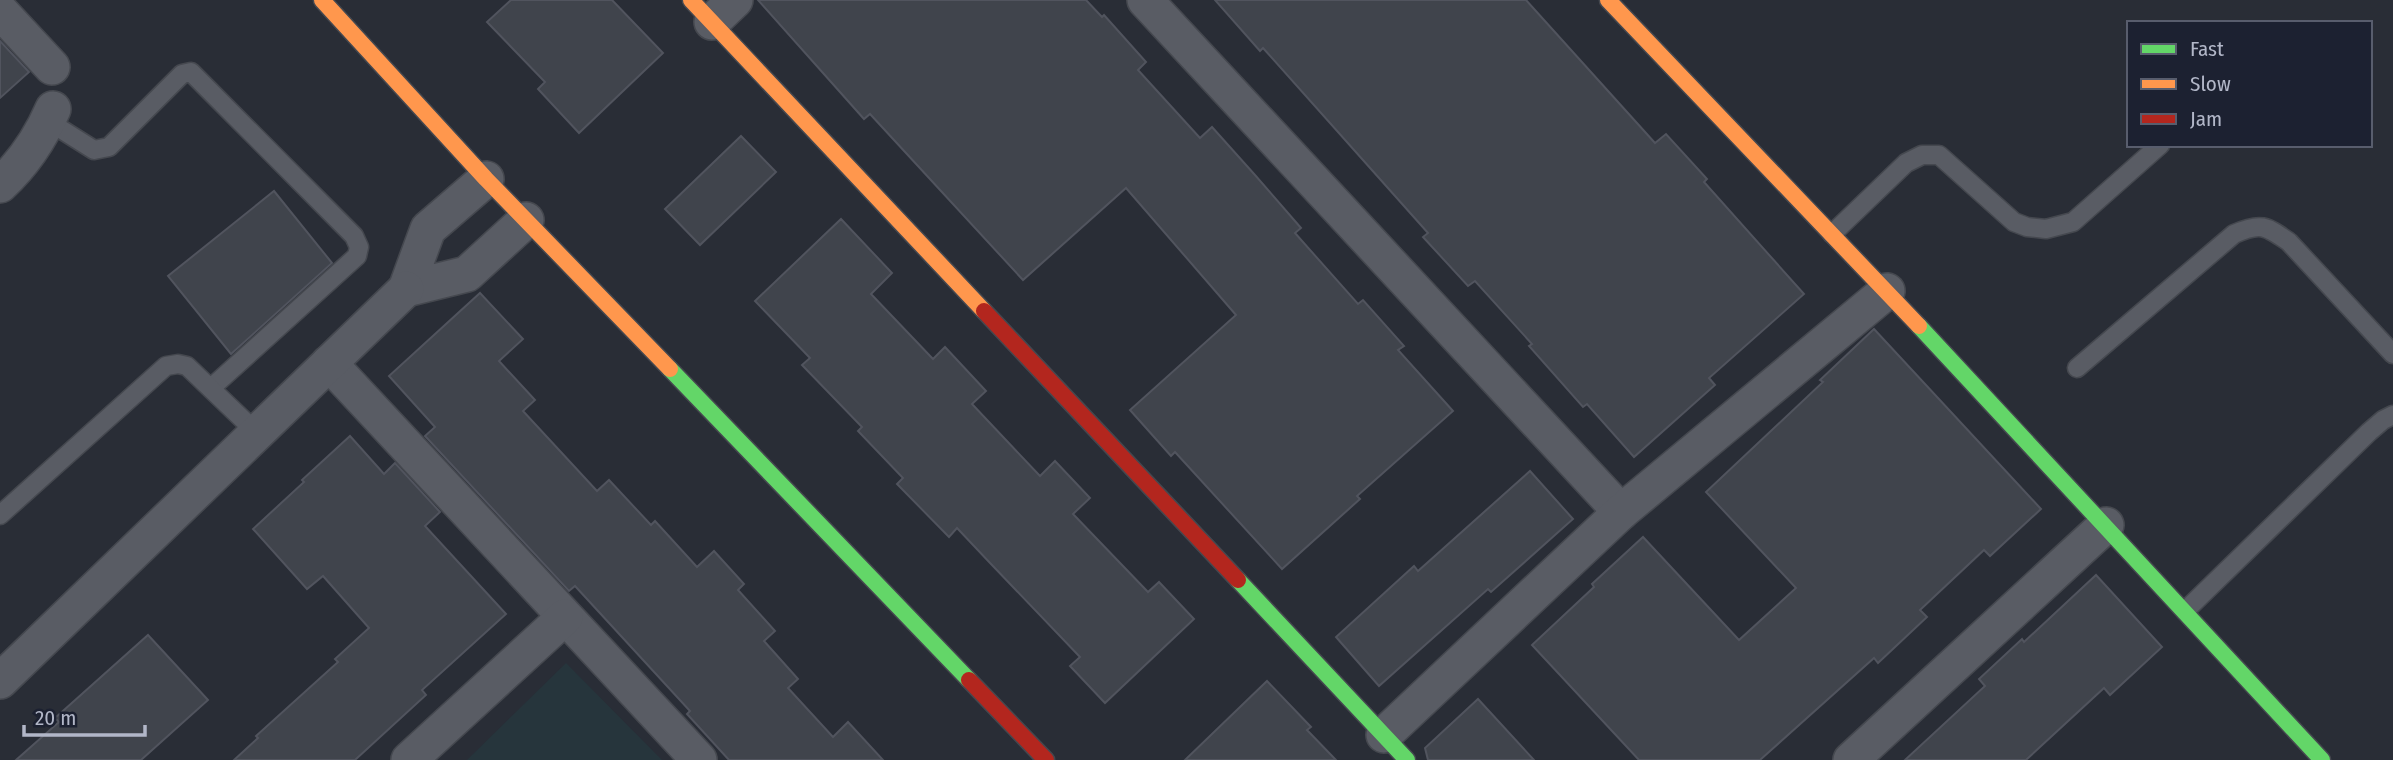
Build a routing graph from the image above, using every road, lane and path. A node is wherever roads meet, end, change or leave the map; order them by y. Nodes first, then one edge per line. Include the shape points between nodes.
1 (322, 0) edge
2 (1145, 0) edge
3 (1608, 0) edge
4 (713, 7) edge
5 (0, 11) edge
6 (52, 67) dead end
7 (50, 115) joint
8 (2158, 147) edge
9 (486, 179) junction
10 (0, 185) edge
11 (526, 220) junction
12 (1832, 233) junction
13 (406, 289) junction
14 (1887, 291) junction
15 (2392, 351) edge
16 (329, 363) junction
17 (2077, 368) dead end
18 (211, 388) junction
19 (2393, 415) edge
20 (257, 433) junction
21 (1621, 512) junction
22 (0, 515) edge
23 (2106, 525) junction
24 (2185, 611) junction
25 (565, 617) junction
26 (0, 681) edge
27 (1384, 735) junction
28 (409, 760) edge
29 (699, 760) edge
30 (1046, 760) edge
31 (1407, 760) edge
32 (1851, 760) edge
33 (2322, 760) edge

1 - 9 street
2 - 21 street
3 - 12 street
4 - 27 street
5 - 6 street
7 - 10 street via 19,167
7 - 18 lane via 94,150 109,147 182,74 191,72 354,236 357,256
8 - 12 lane via 2073,222 2046,229 2014,222 1939,155 1922,155 1906,163
9 - 11 street
9 - 13 street via 428,229
11 - 13 street via 467,274
11 - 30 street
12 - 14 street
13 - 16 street
14 - 21 street
14 - 23 street
15 - 17 lane via 2289,242 2270,229 2252,226 2234,234
16 - 20 street
16 - 25 street
18 - 20 lane
18 - 22 lane via 187,366 166,366
19 - 24 lane via 2369,432
20 - 26 street
21 - 27 street
23 - 24 street
23 - 32 street
24 - 33 street
25 - 28 street
25 - 29 street
27 - 31 street

